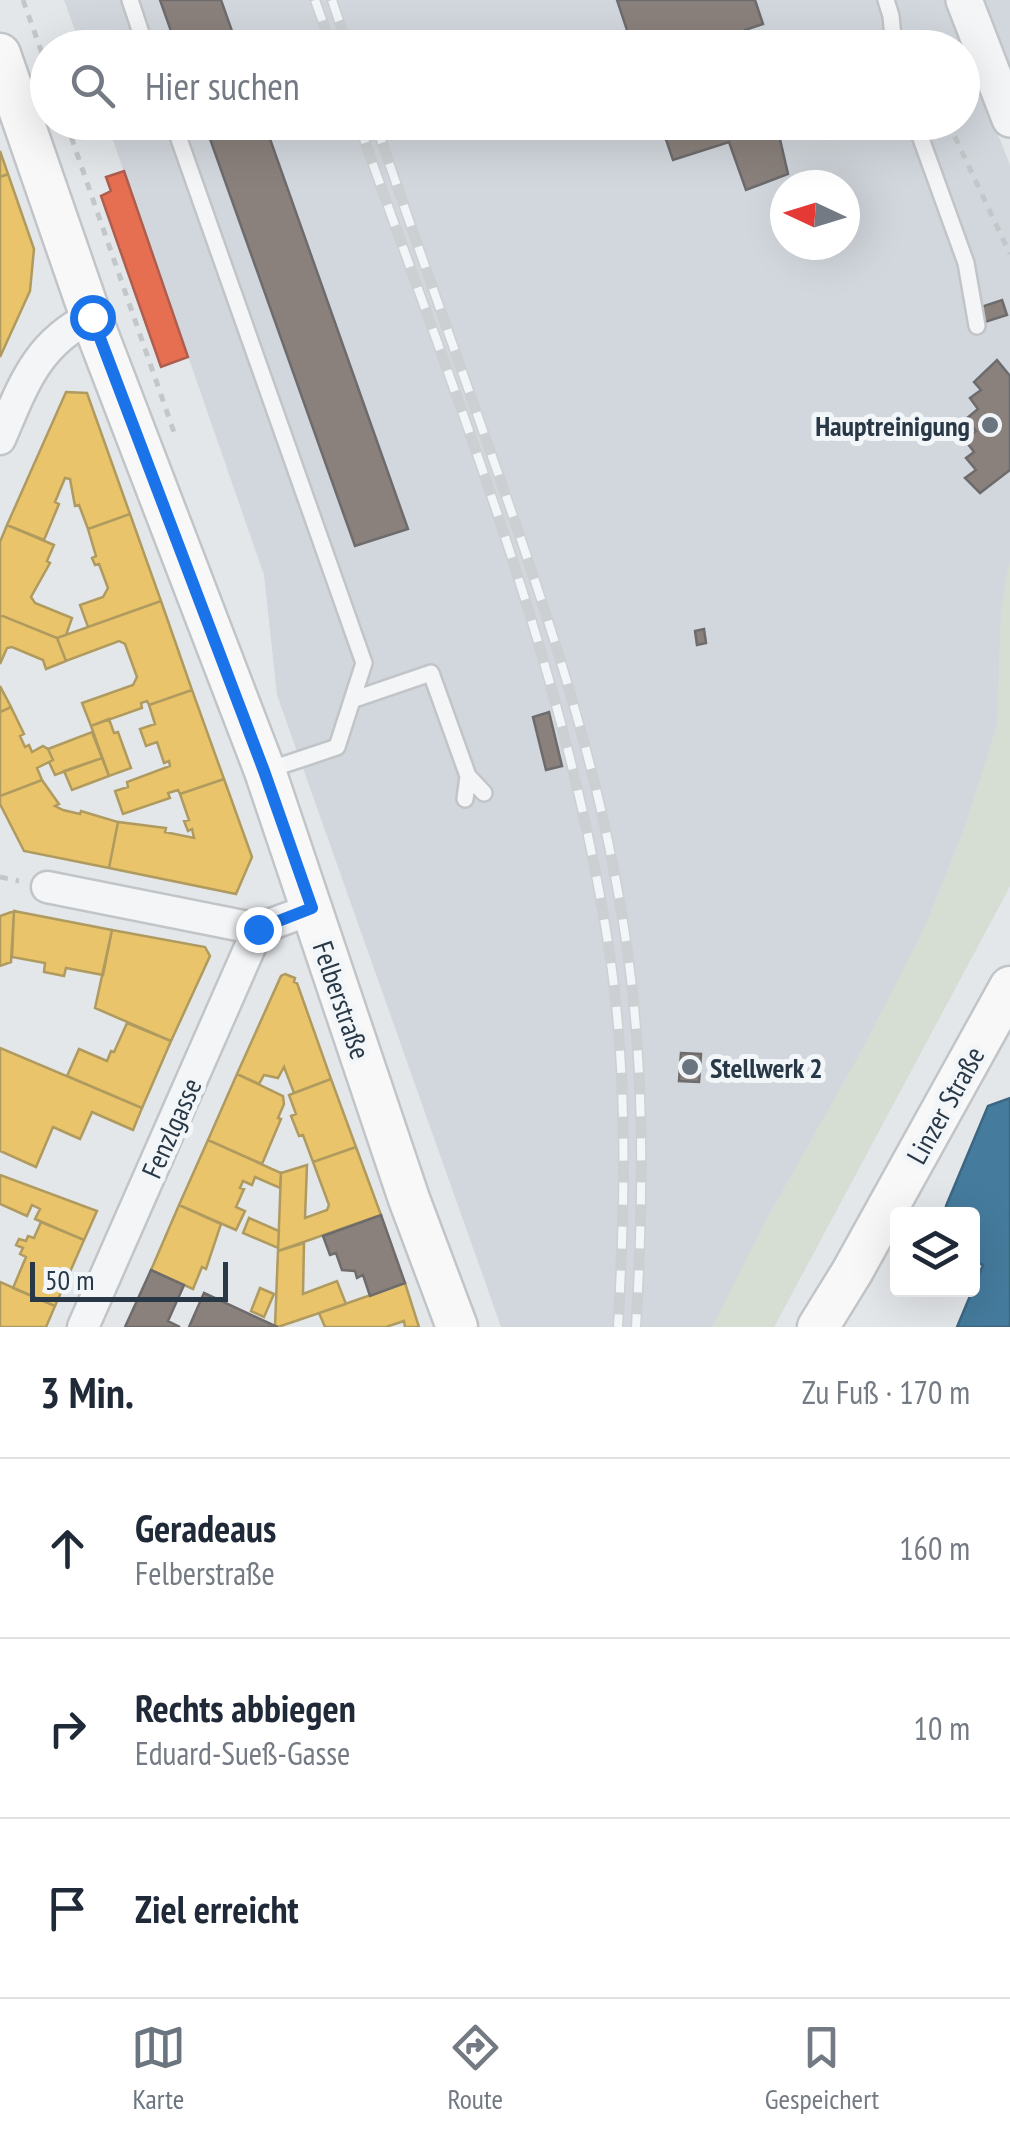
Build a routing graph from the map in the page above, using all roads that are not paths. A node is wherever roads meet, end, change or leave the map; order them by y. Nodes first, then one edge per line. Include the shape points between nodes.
1 (130, 0) edge
2 (886, 0) edge
3 (964, 0) edge
4 (140, 30) edge
5 (893, 30) edge
6 (976, 30) edge
7 (980, 41) edge
8 (0, 54) edge
9 (1010, 119) edge
10 (30, 140) edge
11 (30, 140) edge
12 (179, 140) edge
13 (922, 140) edge
14 (92, 317) junction
15 (978, 326) dead end
16 (0, 439) edge
17 (352, 700) junction
18 (264, 771) junction
19 (468, 776) junction
20 (484, 793) dead end
21 (465, 799) dead end
22 (47, 887) dead end
23 (312, 908) junction
24 (258, 929) junction
25 (1010, 987) edge
26 (84, 1327) edge
27 (457, 1327) edge
28 (818, 1327) edge

1 - 4 lane
2 - 5 lane
3 - 6 street
7 - 9 street
8 - 10 main road, Felberstraße
11 - 14 main road, Felberstraße
12 - 17 lane via 364,663
13 - 15 lane via 966,263
14 - 16 street via 47,348
14 - 18 main road, Felberstraße
17 - 18 lane via 337,747
17 - 19 lane via 430,673
18 - 23 main road, Felberstraße
19 - 20 lane
19 - 21 lane
22 - 24 street
23 - 24 street
23 - 27 main road, Felberstraße
24 - 26 street, Fenzlgasse
25 - 28 main road, Linzer Straße

